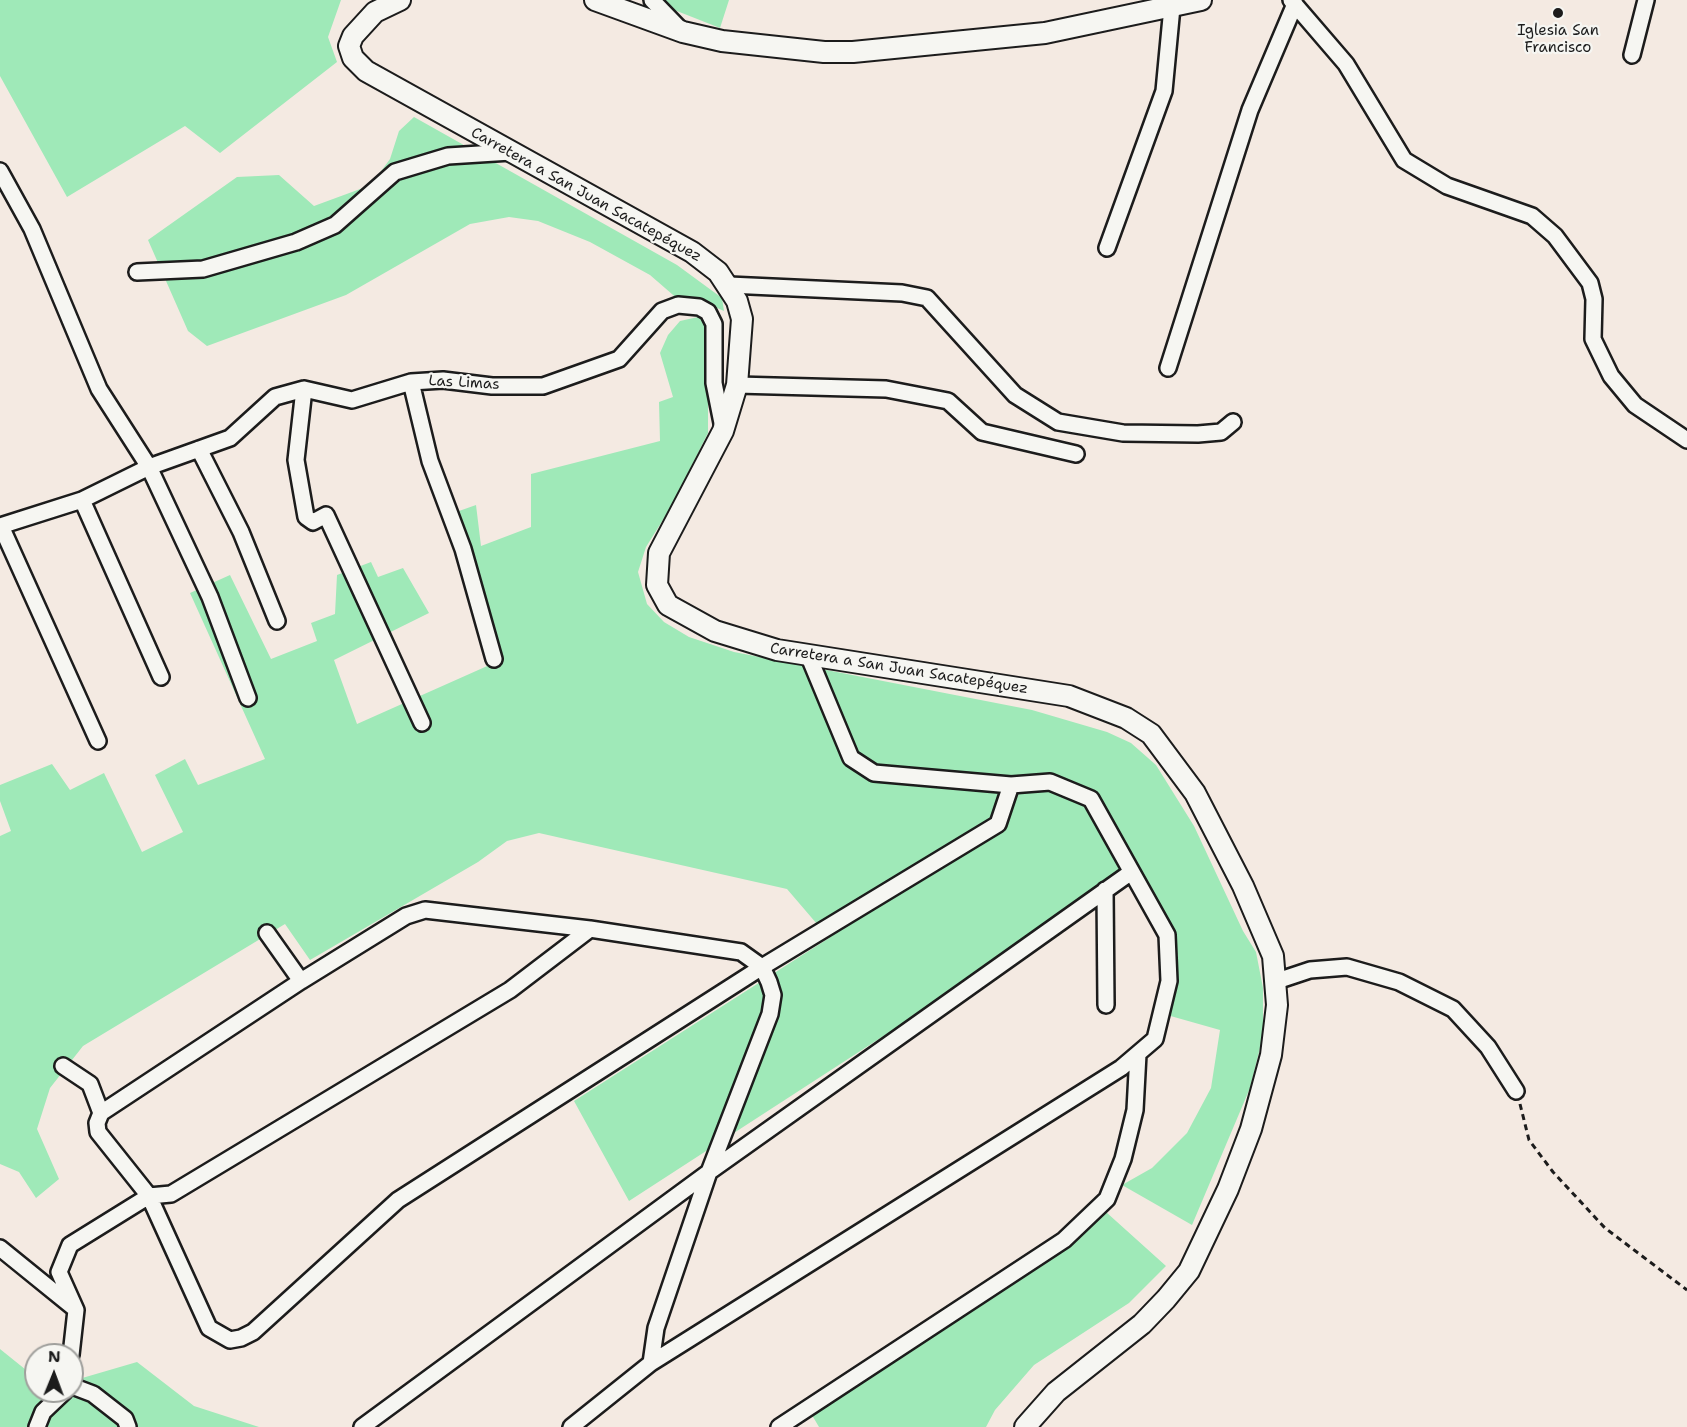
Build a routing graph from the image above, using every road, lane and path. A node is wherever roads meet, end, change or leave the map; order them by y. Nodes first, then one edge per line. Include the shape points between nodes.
1 (400, 0) edge
2 (594, 0) edge
3 (652, 0) edge
4 (1201, 0) edge
5 (1646, 0) edge
6 (1293, 2) edge
7 (1177, 4) edge
8 (683, 32) junction
9 (1632, 55) dead end
10 (511, 152) junction
11 (0, 171) edge
12 (1107, 248) dead end
13 (137, 272) dead end
14 (729, 285) junction
15 (1168, 368) dead end
16 (411, 382) junction
17 (737, 386) junction
18 (304, 389) junction
19 (1233, 422) dead end
20 (723, 431) junction
21 (1687, 440) edge
22 (199, 449) junction
23 (1076, 454) dead end
24 (149, 467) junction
25 (82, 500) junction
26 (0, 526) edge
27 (277, 621) dead end
28 (809, 657) junction
29 (494, 658) dead end
30 (161, 677) dead end
31 (248, 698) dead end
32 (422, 723) dead end
33 (98, 741) dead end
34 (1011, 785) junction
35 (1130, 873) junction
36 (1105, 890) junction
37 (590, 929) junction
38 (267, 933) dead end
39 (762, 967) junction
40 (301, 981) junction
41 (1277, 981) junction
42 (1106, 1005) dead end
43 (1138, 1054) junction
44 (63, 1066) dead end
45 (1516, 1091) joint
46 (102, 1113) junction
47 (709, 1172) junction
48 (149, 1196) junction
49 (0, 1248) edge
50 (1687, 1290) edge
51 (76, 1310) junction
52 (72, 1343) edge
53 (651, 1363) junction
54 (84, 1391) edge
55 (52, 1403) edge
56 (37, 1427) edge
57 (128, 1427) edge
58 (362, 1427) edge
59 (571, 1427) edge
60 (779, 1427) edge
61 (1025, 1427) edge

1 - 10 main road, Carretera a San Juan Sacatepéquez via 363,22 349,46 353,58 366,71
2 - 8 main road
3 - 8 street
4 - 7 main road
5 - 9 street
6 - 15 street via 1250,110
6 - 21 street via 1346,64 1404,160 1447,186 1532,216 1555,236 1590,284 1594,299 1593,339 1611,376 1635,405
7 - 8 main road via 1045,33 853,52 722,41
7 - 12 street via 1164,91
10 - 13 street via 448,156 395,172 335,225 296,242 202,269
10 - 14 main road, Carretera a San Juan Sacatepéquez via 692,252
11 - 24 street via 32,229 99,389
14 - 17 main road, Carretera a San Juan Sacatepéquez via 742,319
14 - 19 street via 902,293 927,298 1015,395 1058,422 1123,433 1198,434 1221,432
16 - 18 street, Las Limas via 352,400
16 - 20 street, Las Limas via 543,386 619,359 662,311 678,305 699,307 708,312 714,324 714,383
16 - 29 street via 430,461 463,549
17 - 20 main road, Carretera a San Juan Sacatepéquez
17 - 23 street via 886,389 948,401 982,432
18 - 22 street, Las Limas via 275,397 230,438
18 - 32 street via 296,460 306,517 313,522 326,515
20 - 28 main road, Carretera a San Juan Sacatepéquez via 659,553 659,591 673,609 715,631
22 - 24 street, Las Limas
22 - 27 street via 241,532
24 - 25 street, Las Limas
24 - 31 street via 210,597
25 - 26 street, Las Limas
25 - 30 street
26 - 33 street
28 - 34 street via 852,758 874,773
28 - 41 main road, Carretera a San Juan Sacatepéquez via 1069,696 1108,709 1151,734 1209,817 1273,956
34 - 35 street via 1050,782 1091,800
34 - 39 street via 998,824
35 - 36 street
35 - 43 street via 1167,935 1170,981 1155,1040
36 - 42 street
36 - 47 street
37 - 39 street via 741,952
37 - 40 street via 425,910 406,916
37 - 48 street via 510,990 171,1194
38 - 40 street
39 - 47 street via 773,995 770,1014
39 - 48 street via 398,1200 253,1332 241,1338 230,1340 208,1328
40 - 46 street
41 - 45 street via 1310,970 1347,967 1399,982 1454,1009 1488,1047
41 - 61 main road, Carretera a San Juan Sacatepéquez via 1274,1039 1251,1129 1209,1233 1189,1271 1142,1324 1056,1392
43 - 53 street via 915,1200
43 - 60 street via 1135,1110 1123,1159 1107,1199 1064,1240
44 - 46 street via 90,1084
45 - 50 path via 1530,1140 1553,1172 1605,1227
46 - 48 street via 98,1132
47 - 53 street via 656,1328
47 - 58 street
48 - 51 street via 70,1245 59,1272
49 - 51 street
51 - 52 street
53 - 59 street
54 - 57 street via 125,1419
55 - 56 street via 43,1412

